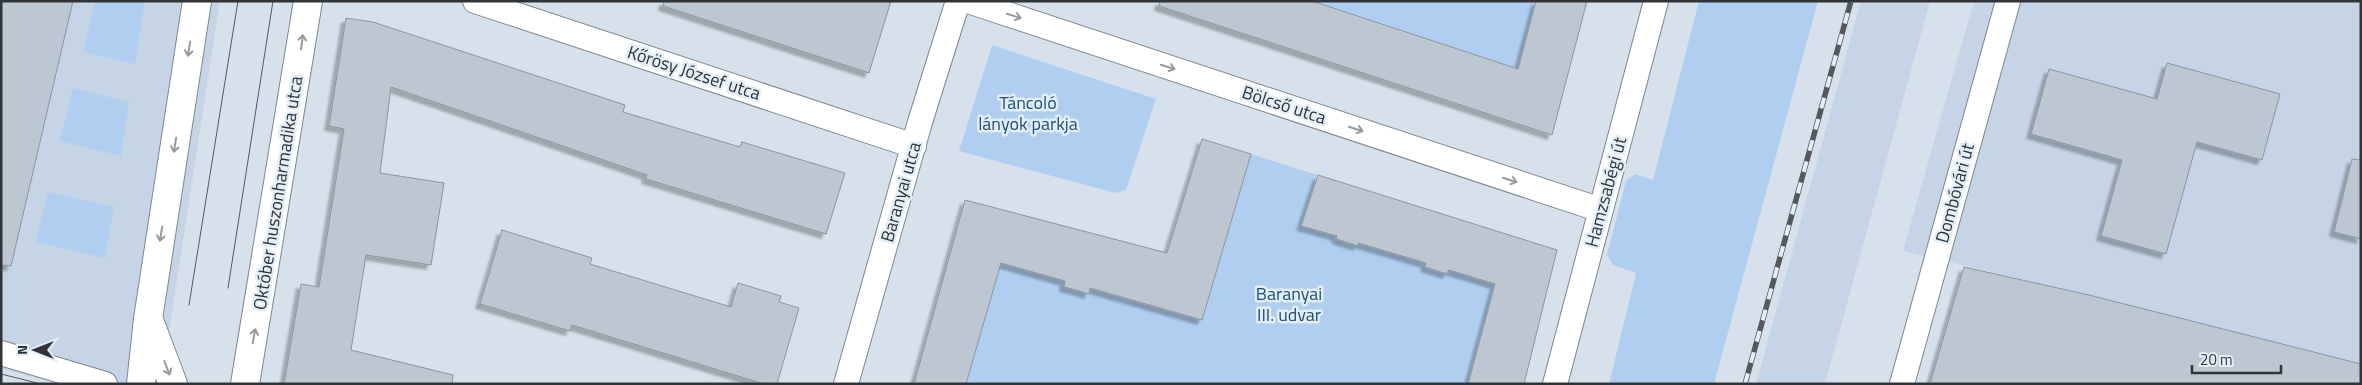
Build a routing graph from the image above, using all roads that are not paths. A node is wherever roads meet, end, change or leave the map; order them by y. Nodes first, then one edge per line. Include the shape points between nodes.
1 (197, 1) edge
2 (308, 1) edge
3 (475, 1) edge
4 (958, 1) edge
5 (968, 1) edge
6 (1656, 1) edge
7 (2008, 1) edge
8 (914, 146) junction
9 (1601, 210) junction
10 (148, 319) junction
11 (1, 354) edge
12 (106, 384) edge
13 (140, 384) edge
14 (173, 384) edge
15 (245, 384) edge
16 (846, 384) edge
17 (1555, 384) edge
18 (1902, 384) edge

1 -> 10 main road
15 -> 2 main road, Október huszonharmadika utca
3 - 8 street, Kőrösy József utca
4 - 8 street, Baranyai utca
5 -> 9 street, Bölcső utca
6 - 9 street, Hamzsabégi út
7 - 18 street, Dombóvári út
8 - 16 street, Baranyai utca
9 - 17 street, Hamzsabégi út
10 - 13 main road
10 -> 14 main road
11 - 12 street

